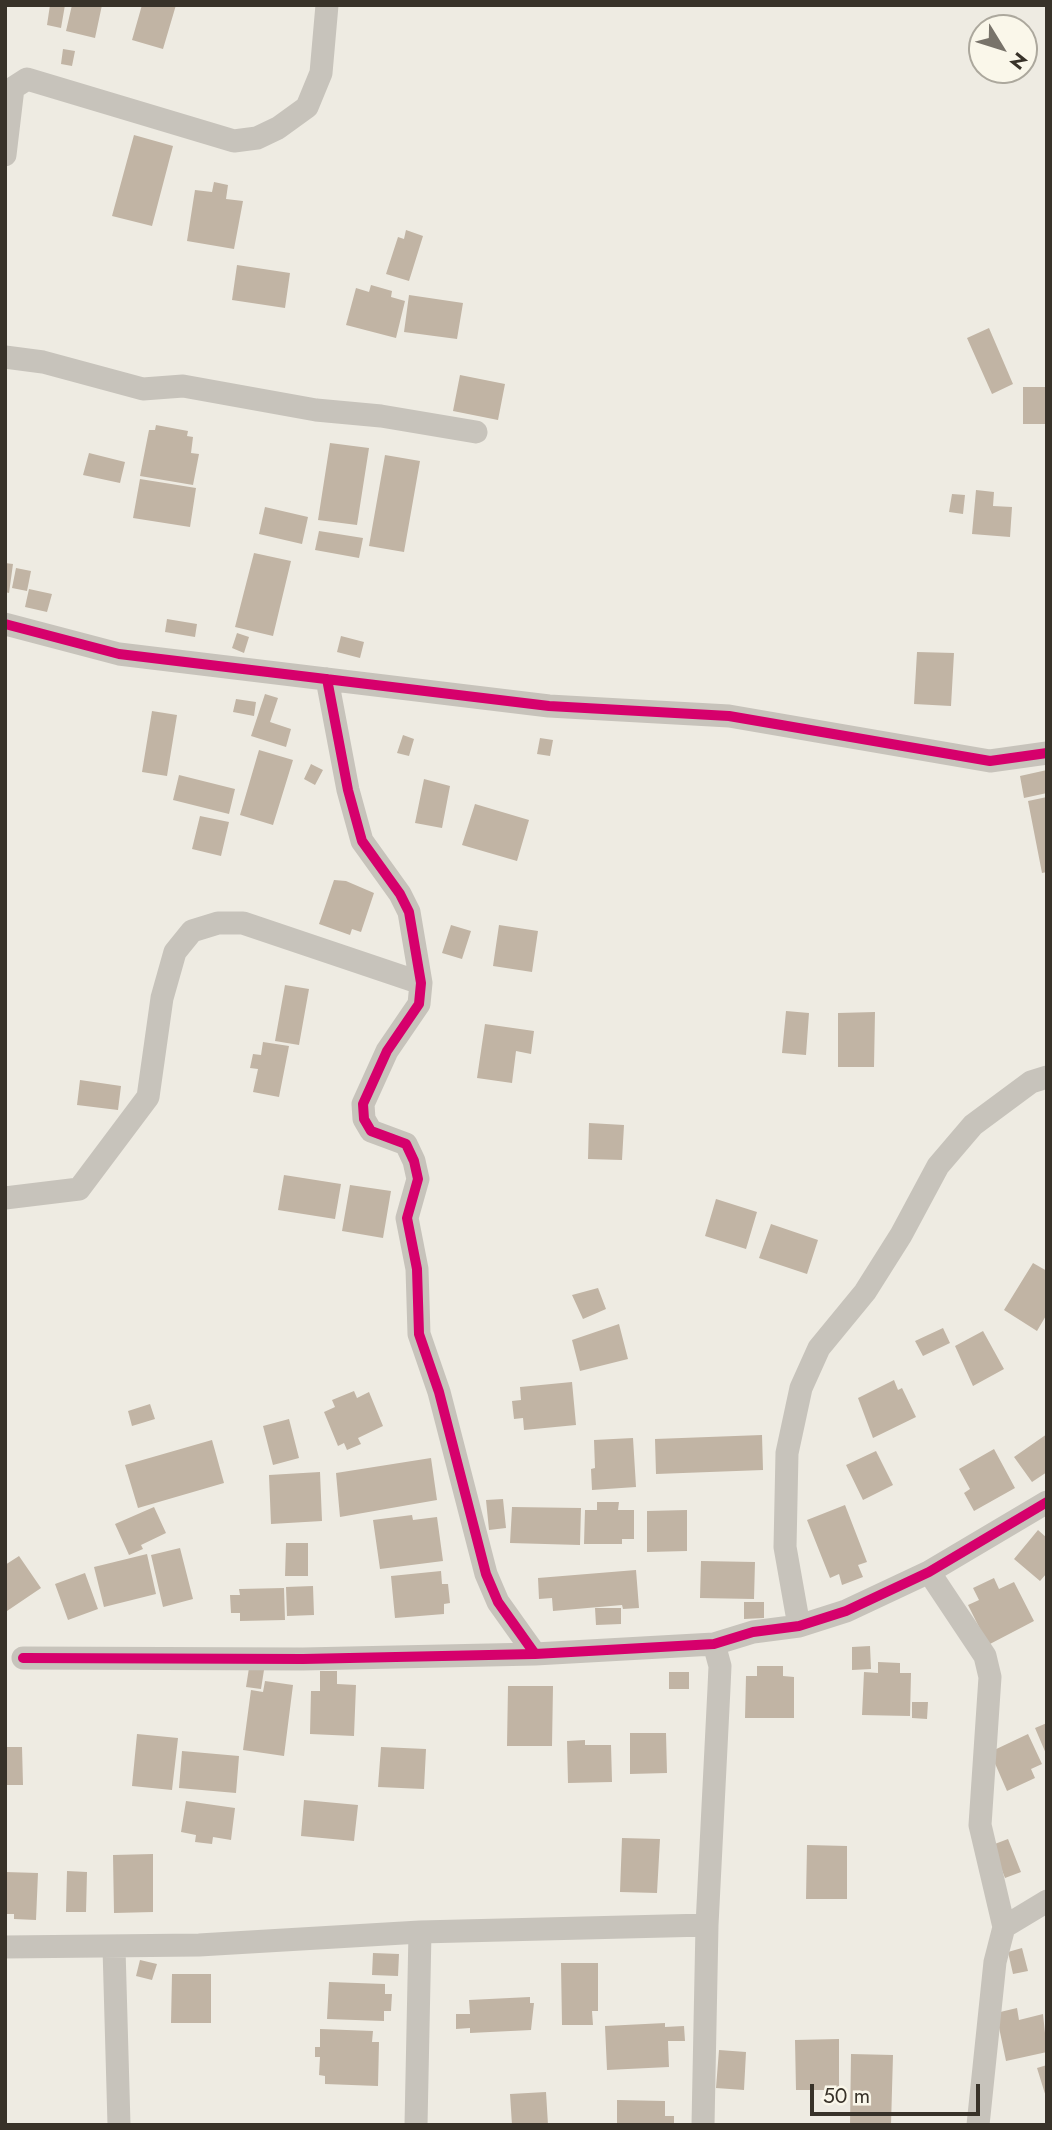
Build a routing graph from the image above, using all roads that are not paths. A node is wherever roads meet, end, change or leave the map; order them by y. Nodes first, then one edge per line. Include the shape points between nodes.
1 (327, 5) edge
2 (5, 155) edge
3 (5, 357) edge
4 (476, 432) dead end
5 (5, 624) edge
6 (327, 679) junction
7 (1047, 753) edge
8 (421, 983) junction
9 (1047, 1077) edge
10 (5, 1198) edge
11 (1047, 1502) edge
12 (929, 1572) junction
13 (799, 1626) junction
14 (713, 1644) junction
15 (535, 1654) junction
16 (23, 1658) dead end
17 (1047, 1901) edge
18 (707, 1925) junction
19 (1004, 1927) junction
20 (420, 1932) junction
21 (5, 1947) edge
22 (114, 1948) junction
23 (119, 2125) edge
24 (416, 2125) edge
25 (703, 2125) edge
26 (978, 2125) edge

1 - 2 street via 321,73 307,107 257,138 234,141 27,79 13,88
3 - 4 street via 43,362 143,389 183,386
5 - 6 street via 119,654
6 - 7 street via 549,706 729,716 990,761
6 - 8 street via 362,841 409,912
8 - 10 street via 243,923 218,923 191,931 175,952 162,998 148,1097 79,1189
8 - 15 street via 419,1004 387,1051 363,1104 364,1119 371,1131 406,1144 414,1161 418,1179 407,1218 417,1269 419,1334 439,1392 486,1574 498,1602
9 - 13 street via 1031,1082 973,1125 938,1166 865,1292 819,1348 801,1388 788,1453 785,1547
11 - 12 street
12 - 13 street via 846,1611
12 - 19 street via 988,1664 980,1825
13 - 14 street via 753,1632
14 - 15 street
14 - 18 street via 719,1689
15 - 16 street
17 - 19 street
18 - 20 street
18 - 25 street
19 - 26 street via 995,1962
20 - 22 street
20 - 24 street
21 - 22 street
22 - 23 street

